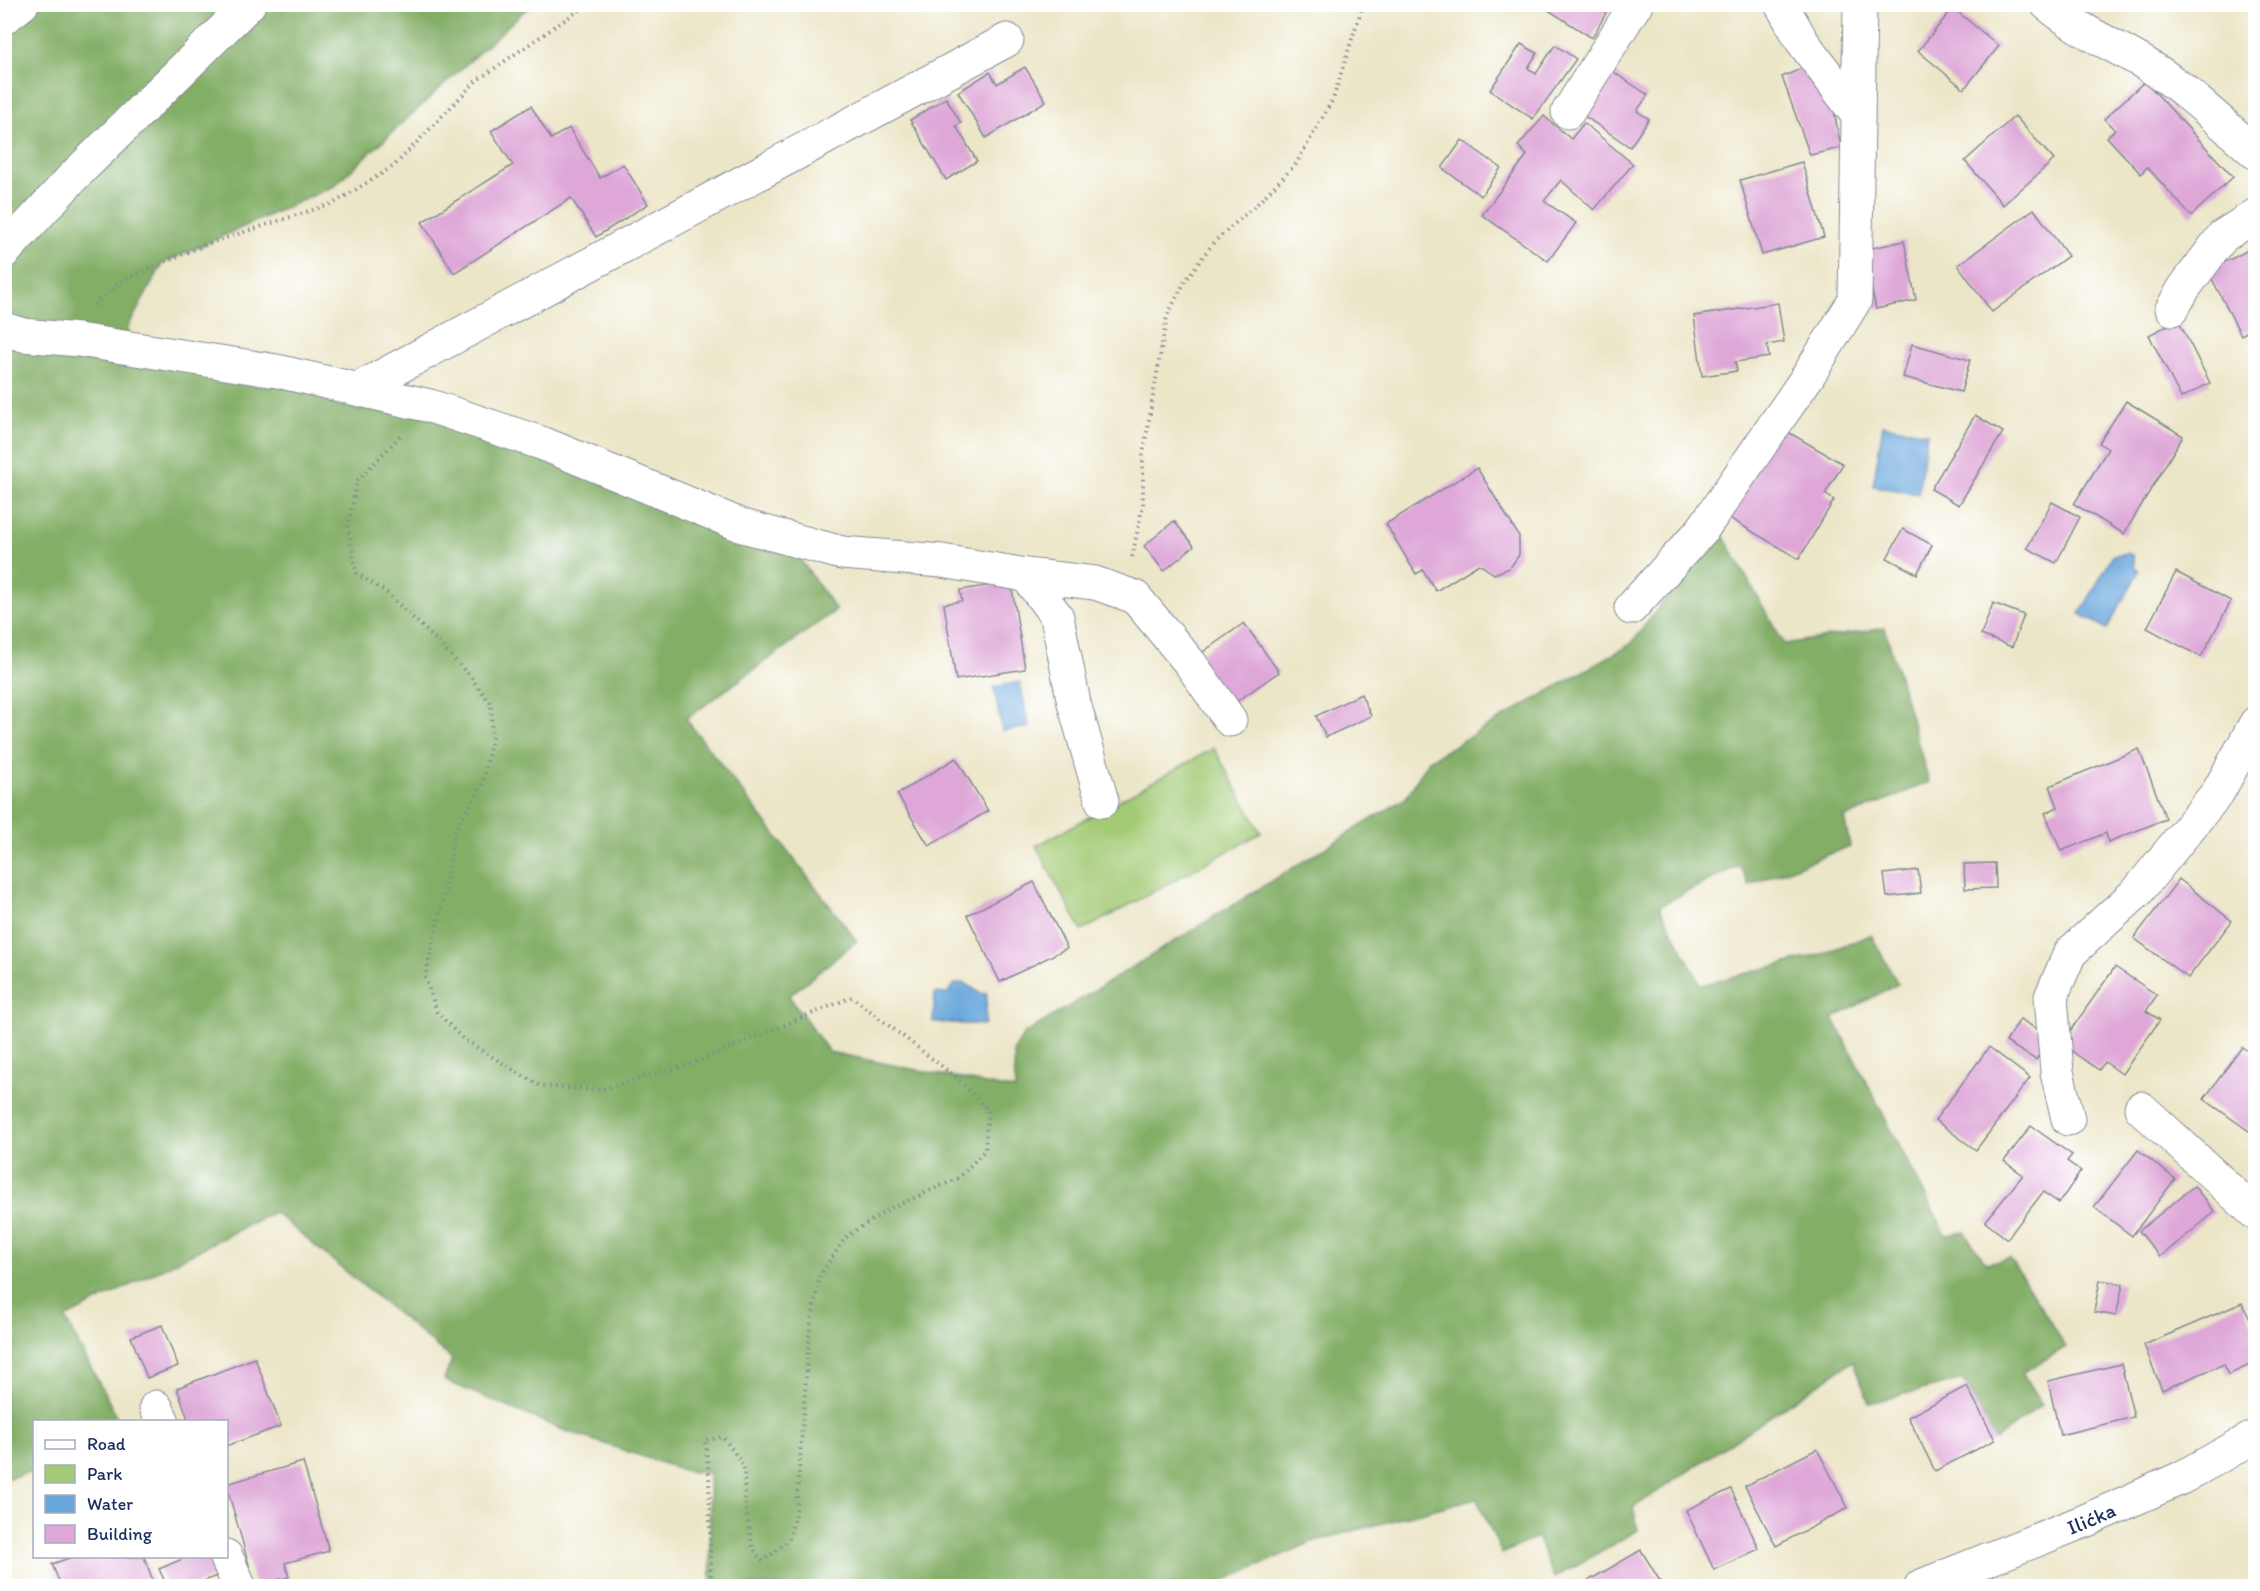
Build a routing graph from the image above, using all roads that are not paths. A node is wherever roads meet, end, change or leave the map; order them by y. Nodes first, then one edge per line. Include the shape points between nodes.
1 (22, 4) edge
2 (249, 4) edge
3 (1636, 4) edge
4 (1781, 4) edge
5 (1860, 4) edge
6 (2047, 4) edge
7 (4, 18) edge
8 (1007, 40) dead end
9 (1568, 112) dead end
10 (1858, 116) junction
11 (2256, 153) edge
12 (2256, 215) edge
13 (4, 252) edge
14 (2172, 309) dead end
15 (4, 329) edge
16 (358, 389) junction
17 (1026, 575) junction
18 (1631, 608) dead end
19 (1230, 720) dead end
20 (2256, 723) edge
21 (1102, 801) dead end
22 (2141, 1108) dead end
23 (2068, 1119) dead end
24 (2256, 1214) edge
25 (2256, 1436) edge
26 (227, 1558) edge
27 (239, 1587) edge
28 (1922, 1587) edge

1 - 7 street
2 - 13 street via 72,177
3 - 9 street
4 - 10 street via 1802,41
5 - 10 street
6 - 11 street via 2073,26 2149,66 2197,101
8 - 16 street
10 - 18 street via 1855,300 1702,530
12 - 14 street via 2223,237
15 - 16 street via 22,335 277,371
16 - 17 street via 430,406 544,444 743,526 842,553 942,561
17 - 19 street via 1095,583 1135,597 1190,663
17 - 21 street via 1057,617 1074,703
20 - 23 street via 2210,801 2137,892 2070,953 2051,997 2057,1072
22 - 24 street
25 - 28 street, Ilićka via 2181,1478 2087,1521
26 - 27 street

